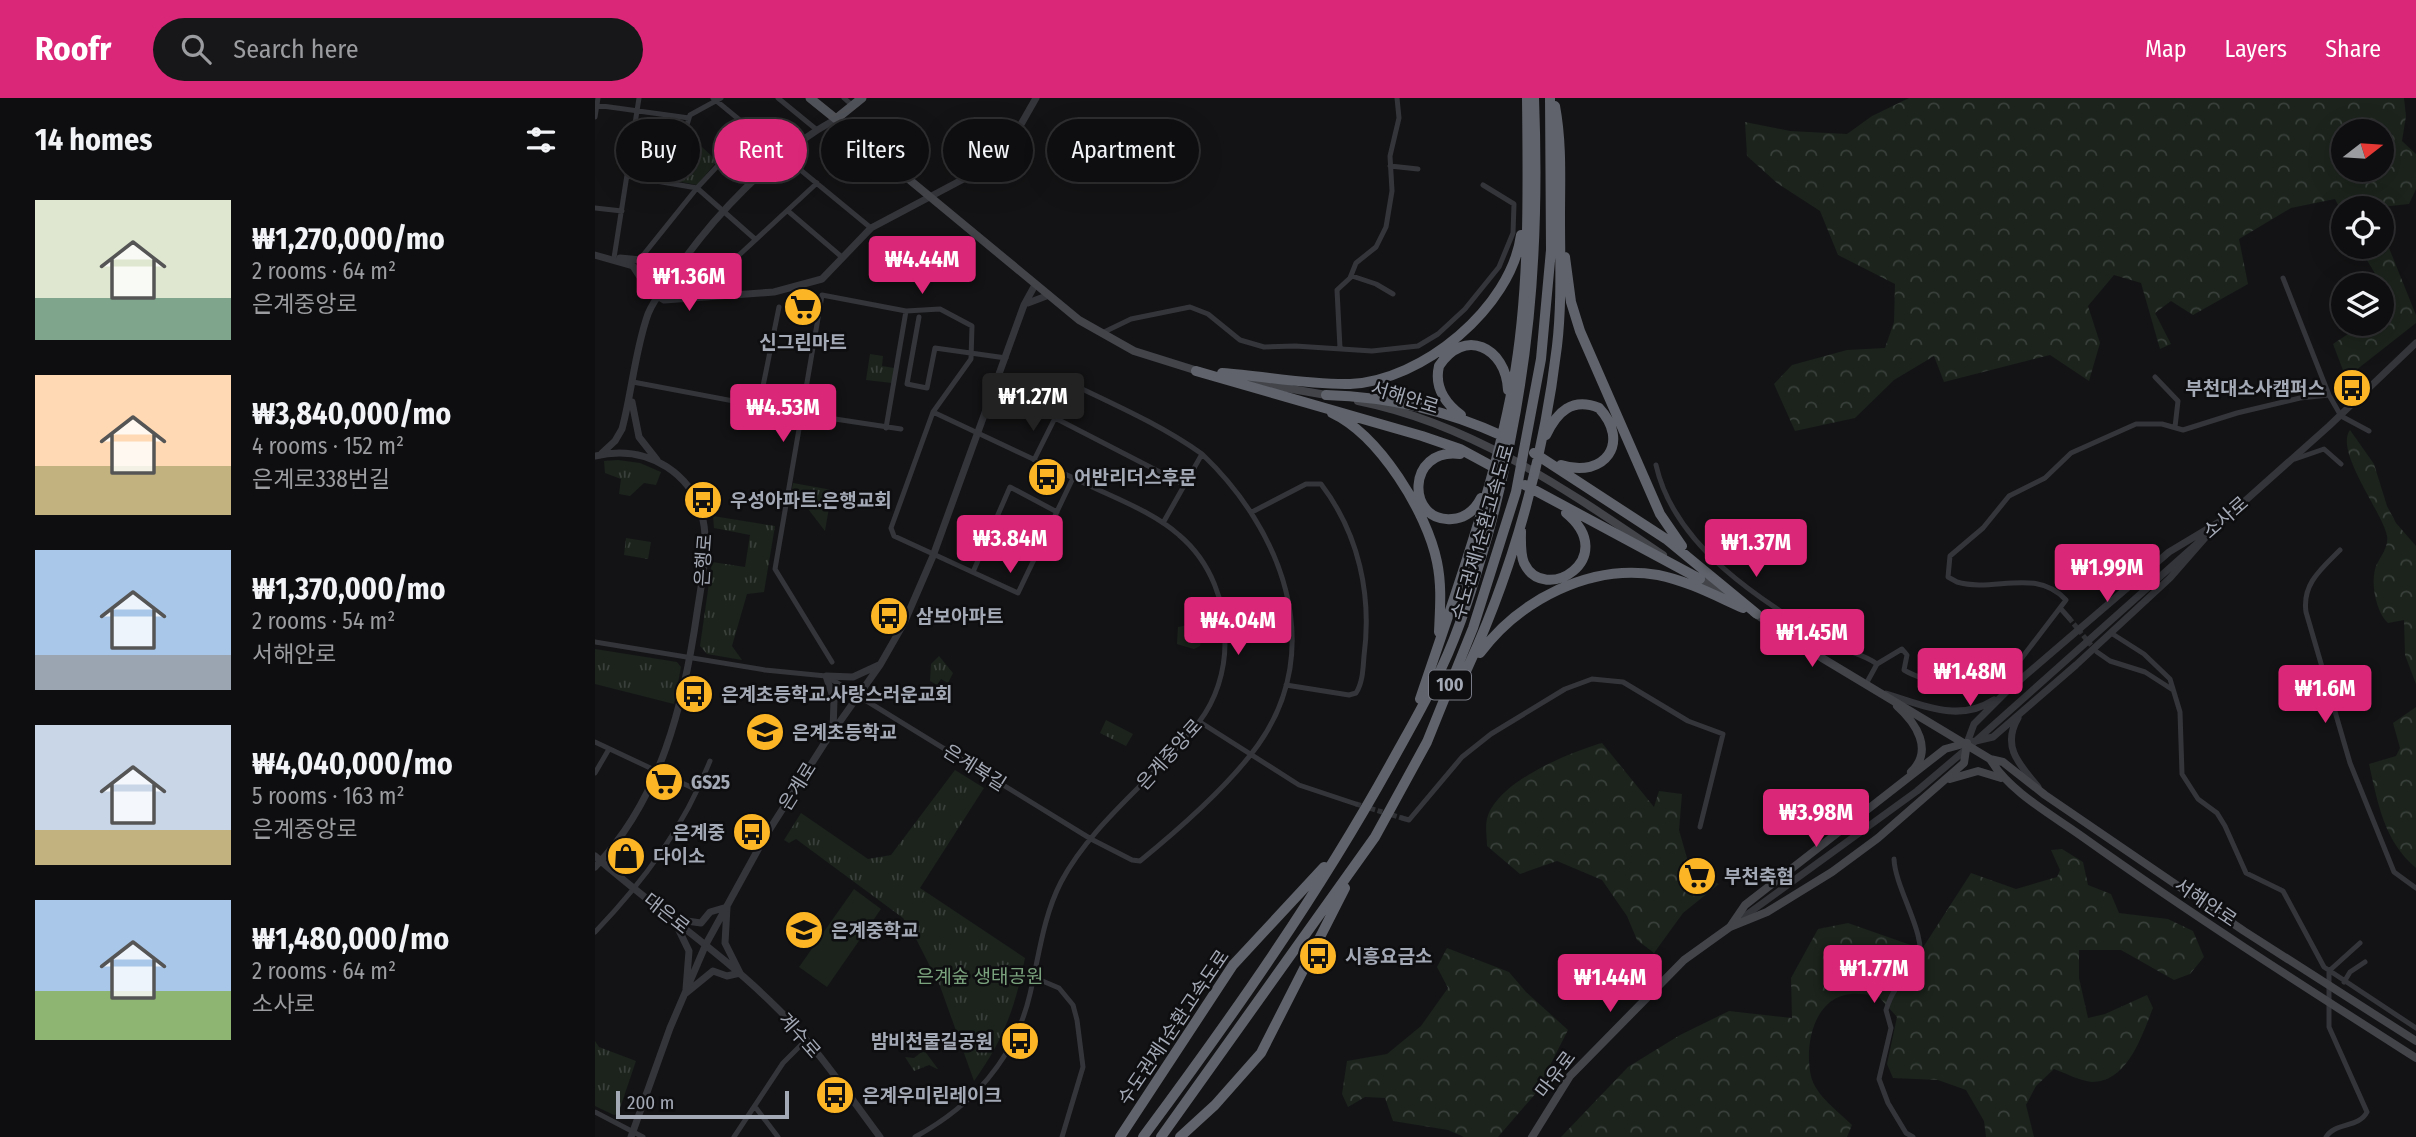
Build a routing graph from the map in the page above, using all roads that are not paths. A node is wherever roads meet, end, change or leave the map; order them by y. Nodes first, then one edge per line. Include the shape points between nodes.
1 (639, 98) edge
2 (778, 98) edge
3 (810, 98) edge
4 (844, 98) edge
5 (862, 98) edge
6 (1036, 98) edge
7 (1397, 98) edge
8 (1527, 98) edge
9 (1534, 98) edge
10 (1552, 98) edge
11 (717, 99) edge
12 (597, 103) edge
13 (853, 106) junction
14 (637, 111) junction
15 (595, 117) edge
16 (689, 118) junction
17 (636, 119) edge
18 (739, 119) edge
19 (837, 119) joint
20 (821, 128) edge
21 (817, 130) junction
22 (807, 138) edge
23 (1390, 166) junction
24 (1418, 169) dead end
25 (714, 170) edge
26 (807, 175) edge
27 (626, 182) edge
28 (663, 182) edge
29 (756, 182) edge
30 (913, 182) edge
31 (669, 183) junction
32 (817, 183) junction
33 (1483, 185) dead end
34 (1528, 186) junction
35 (698, 188) junction
36 (932, 198) junction
37 (595, 208) edge
38 (622, 211) junction
39 (723, 211) junction
40 (787, 211) junction
41 (1560, 215) junction
42 (871, 228) junction
43 (755, 239) junction
44 (595, 256) edge
45 (614, 258) junction
46 (684, 258) junction
47 (843, 258) junction
48 (640, 259) junction
49 (1352, 276) junction
50 (2283, 278) dead end
51 (1035, 285) junction
52 (1393, 294) dead end
53 (1049, 295) junction
54 (725, 296) junction
55 (657, 297) junction
56 (1024, 305) junction
57 (779, 307) dead end
58 (906, 311) junction
59 (919, 317) dead end
60 (1102, 333) junction
61 (2416, 343) edge
62 (1340, 348) junction
63 (973, 351) junction
64 (1006, 358) junction
65 (1196, 371) junction
66 (2155, 377) dead end
67 (633, 382) junction
68 (631, 393) junction
69 (1325, 395) junction
70 (2329, 395) junction
71 (1296, 397) junction
72 (759, 406) junction
73 (933, 412) junction
74 (802, 414) junction
75 (2341, 416) junction
76 (1055, 418) junction
77 (1505, 419) junction
78 (1468, 420) junction
79 (886, 428) junction
80 (2175, 428) junction
81 (901, 429) dead end
82 (2369, 431) dead end
83 (979, 433) junction
84 (1541, 445) junction
85 (1202, 454) junction
86 (597, 456) edge
87 (1034, 460) junction
88 (1481, 460) junction
89 (1548, 460) junction
90 (660, 463) junction
91 (2286, 464) junction
92 (2341, 464) dead end
93 (1656, 465) dead end
94 (1073, 478) junction
95 (1490, 479) junction
96 (1185, 485) junction
97 (1544, 496) junction
98 (1058, 512) junction
99 (1252, 512) junction
100 (2219, 522) junction
101 (1163, 523) junction
102 (1521, 523) junction
103 (2340, 550) dead end
104 (933, 556) junction
105 (973, 572) junction
106 (1700, 579) junction
107 (1716, 582) junction
108 (2061, 609) junction
109 (1756, 614) junction
110 (2069, 618) tunnel mouth
111 (2111, 633) junction
112 (595, 642) edge
113 (1438, 644) junction
114 (2097, 652) tunnel mouth
115 (691, 657) junction
116 (832, 662) dead end
117 (880, 664) junction
118 (1877, 664) junction
119 (825, 676) junction
120 (1866, 684) junction
121 (1286, 685) junction
122 (1458, 688) junction
123 (2173, 690) junction
124 (2006, 692) junction
125 (1885, 694) junction
126 (859, 696) junction
127 (669, 709) dead end
128 (2022, 712) junction
129 (679, 713) junction
130 (1200, 722) junction
131 (1411, 727) junction
132 (833, 732) junction
133 (1427, 742) junction
134 (595, 743) edge
135 (1969, 745) junction
136 (608, 749) junction
137 (1249, 755) junction
138 (1990, 759) junction
139 (710, 761) dead end
140 (657, 770) junction
141 (595, 773) edge
142 (1944, 781) junction
143 (2009, 781) junction
144 (697, 790) junction
145 (2045, 795) junction
146 (1885, 796) junction
147 (1356, 804) tunnel mouth
148 (1402, 818) dead end
149 (1700, 827) dead end
150 (1091, 839) junction
151 (1343, 846) junction
152 (1894, 859) dead end
153 (597, 861) edge
154 (1356, 866) junction
155 (636, 888) junction
156 (2416, 888) edge
157 (727, 907) junction
158 (673, 918) junction
159 (1730, 927) junction
160 (595, 932) edge
161 (2360, 943) dead end
162 (706, 944) junction
163 (2365, 962) dead end
164 (2329, 971) junction
165 (740, 974) junction
166 (1034, 977) junction
167 (2344, 982) junction
168 (686, 993) junction
169 (2416, 1028) edge
170 (806, 1040) junction
171 (2416, 1041) edge
172 (2414, 1057) edge
173 (755, 1108) junction
174 (595, 1112) edge
175 (632, 1134) edge
176 (643, 1137) edge
177 (734, 1137) edge
178 (778, 1137) edge
179 (880, 1137) edge
180 (915, 1137) edge
181 (1062, 1137) edge
182 (1120, 1137) edge
183 (1143, 1137) edge
184 (1161, 1137) edge
185 (1180, 1137) edge
186 (1532, 1137) edge
187 (1913, 1137) edge
188 (2326, 1137) edge

1 - 14 street
2 - 21 street
3 - 19 main road, 서해안로
4 - 13 street
5 - 13 main road
6 - 36 street via 1011,142 990,165
7 - 23 street via 1399,118
8 - 34 highway
9 - 131 highway, 수도권제1순환고속도로 / 100 via 1536,247 1515,430 1454,636
10 - 41 highway via 1562,141
10 - 133 highway, 수도권제1순환고속도로 / 100 via 1549,276 1528,439 1473,628
11 - 16 street
11 - 18 street
12 - 14 street
12 - 15 street
13 - 19 main road
14 - 16 street
14 - 17 street
16 - 31 street
20 - 21 street
21 - 22 street
23 - 24 street
23 - 49 street via 1392,191 1386,227 1376,247 1356,263
25 - 35 street
26 - 32 street
27 - 38 street
28 - 31 street
29 - 39 street
30 - 36 main road, 서해안로
31 - 35 street
32 - 40 street
32 - 42 street
33 - 62 street via 1511,200 1515,213 1504,256 1478,296 1438,334 1418,346 1372,351
34 - 65 highway via 1520,242 1499,290 1468,329 1411,366 1384,378 1350,384
34 - 77 highway via 1520,328
35 - 39 street
35 - 48 street
36 - 42 street
36 - 51 main road, 서해안로
37 - 38 street
38 - 45 street
39 - 43 street
39 - 46 street
40 - 43 street
40 - 47 street
41 - 84 highway via 1557,345
41 - 107 highway via 1571,302 1580,331 1660,514 1674,537
42 - 47 street
43 - 54 street via 729,271
44 - 45 street
45 - 48 street
45 - 55 street via 633,266
46 - 48 street via 673,263
46 - 55 street
47 - 54 street via 810,284
49 - 52 street
49 - 62 street via 1336,292
50 - 70 street
51 - 53 main road, 서해안로
51 - 56 street, 은계로
53 - 56 street
53 - 60 main road, 서해안로
54 - 55 street
55 - 67 street via 648,313
56 - 64 street, 은계로
57 - 72 street
58 - 63 street via 940,309 972,326
58 - 74 street via 822,295
58 - 79 street
59 - 63 street via 907,384 927,388 935,348
60 - 62 street via 1131,319 1190,307 1250,344
60 - 65 main road, 서해안로 via 1134,351
61 - 75 street, 소사로
63 - 64 street
63 - 73 street
64 - 83 street, 은계로
65 - 69 main road, 서해안로
65 - 71 highway
66 - 80 street via 2178,401
67 - 68 street
67 - 72 street
68 - 86 street via 619,436
68 - 90 street via 639,436
69 - 78 highway via 1381,398
69 - 106 main road, 서해안로 via 1400,412 1470,437 1562,487
70 - 75 street
70 - 80 street
71 - 88 highway via 1428,438
71 - 113 highway via 1335,414 1367,438 1416,510 1437,561 1441,599
72 - 74 street
73 - 83 street, 은계중앙로
73 - 104 street via 890,530
74 - 79 street
74 - 116 street via 775,569
75 - 82 street
75 - 91 street, 소사로
76 - 85 street via 1069,392 1080,388 1168,431
76 - 87 street
76 - 96 street
77 - 78 highway via 1503,366 1490,350 1467,346 1450,353 1439,366 1437,383 1445,401
77 - 95 highway
78 - 89 highway
79 - 81 street
80 - 108 street via 2136,424 2071,453 2046,478 2009,496 1947,562 1948,577 1961,584 2014,581 2057,590 2066,600
83 - 87 street, 은계중앙로
83 - 104 street, 은계로
84 - 89 highway via 1554,419 1576,404 1599,408 1610,422 1613,445 1602,462 1573,468
84 - 102 highway
85 - 96 street
85 - 99 street
86 - 90 street, 은행로 via 629,453
87 - 94 street, 은계중앙로
88 - 95 highway via 1450,453 1435,458 1419,478 1419,496 1430,513 1446,519 1462,517 1477,506
88 - 97 highway
89 - 107 highway via 1666,540
90 - 115 street, 은행로 via 691,490 706,530 707,553
91 - 92 street via 2310,451 2325,449
91 - 100 street, 소사로
93 - 118 street via 1675,513 1727,574 1833,644
94 - 98 street
94 - 101 street, 은계중앙로
95 - 113 highway
96 - 101 street
97 - 102 highway via 1583,531 1586,551 1577,570 1559,579 1535,575 1524,564
97 - 106 highway
98 - 105 street via 1017,593
98 - 105 street via 1010,487
99 - 121 street via 1277,556 1285,582 1290,622
99 - 121 street via 1305,484 1321,484 1354,543 1365,584 1368,625 1356,693
100 - 111 street via 2170,578
100 - 124 street via 2169,552
100 - 135 street, 소사로
101 - 130 street, 은계중앙로 via 1205,565 1224,617 1220,680
102 - 122 highway via 1480,642
103 - 156 street via 2310,583 2306,612 2355,775 2394,872
104 - 105 street
104 - 117 street, 은계로
106 - 109 main road, 서해안로
107 - 109 highway
108 - 110 street
108 - 118 street via 2001,680 1924,681 1904,670 1907,655 1902,649
109 - 120 main road, 서해안로
109 - 122 highway via 1660,576 1638,573 1596,578 1566,587 1517,614 1492,637
111 - 123 street via 2144,654 2170,679
111 - 128 street
112 - 115 street
113 - 131 highway
114 - 123 street via 2145,672
115 - 119 street
115 - 129 street, 은행로
117 - 119 street via 853,677
117 - 126 street, 은계로
118 - 120 street
119 - 126 street, 은계북길
119 - 132 street via 834,700
120 - 125 main road, 서해안로
121 - 137 street via 1273,719
122 - 133 highway
123 - 164 street via 2180,712 2182,774 2197,799 2221,820 2249,876 2287,896
124 - 125 street via 1975,710 1954,713
124 - 135 street via 1974,724
125 - 135 main road, 서해안로
125 - 146 main road via 1914,722 1922,751 1915,768
126 - 132 street, 은계로
126 - 150 street, 은계북길
127 - 129 street
128 - 135 street via 1993,737
128 - 145 street via 2014,726 2011,748
129 - 140 street, 은행로
130 - 137 street
130 - 150 street, 은계중앙로
131 - 151 highway, 수도권제1순환고속도로 / 100
132 - 157 street, 은계로 via 766,835
133 - 154 highway, 수도권제1순환고속도로 / 100
134 - 136 street
135 - 138 main road, 서해안로
135 - 142 main road via 1964,763
135 - 146 main road via 1945,749
135 - 159 street, 마유로 via 1917,791
136 - 140 street
136 - 141 street
137 - 147 street via 1299,785
137 - 150 street, 은계북길 via 1140,861
138 - 143 main road, 서해안로
138 - 145 main road, 서해안로 via 2003,762
139 - 144 street
140 - 144 street
140 - 153 street, 은행로 via 634,813
142 - 143 main road via 1978,771
142 - 159 main road via 1832,872 1767,912
143 - 172 main road, 서해안로 via 2161,893
144 - 155 street via 673,836
145 - 171 main road, 서해안로
146 - 159 main road via 1745,905
148 - 149 street via 1409,820 1462,757 1491,734 1565,689 1592,680 1623,681 1688,721 1723,734
150 - 166 street, 은계중앙로 via 1056,894
151 - 182 highway, 수도권제1순환고속도로 / 100 via 1233,965
151 - 183 highway, 수도권제1순환고속도로 / 100 via 1226,1026
152 - 187 street via 1920,957 1913,973 1894,990 1886,1010 1891,1028 1879,1080 1906,1133
153 - 155 street, 대은로
154 - 184 highway, 수도권제1순환고속도로 / 100
154 - 185 highway, 수도권제1순환고속도로 / 100 via 1261,1053
155 - 158 street, 대은로
155 - 160 street
157 - 158 street via 711,912 701,923
157 - 162 street, 은계로
157 - 165 street via 725,943
158 - 162 street, 대은로
158 - 168 street via 689,951
159 - 186 main road, 마유로 via 1684,960 1599,1044 1570,1076
161 - 164 street
162 - 165 street, 계수로
162 - 168 street, 은계로
163 - 167 street
164 - 167 street
164 - 188 street via 2329,1027 2367,1112 2358,1122 2333,1129
165 - 168 street via 713,971
165 - 170 street, 계수로
166 - 180 street, 은계중앙로 via 1012,1045 992,1075 961,1107
166 - 181 street via 1059,988 1073,1005 1077,1020 1083,1067
167 - 169 street
168 - 175 street, 은계로
170 - 173 street via 783,1063
170 - 179 street, 계수로
173 - 177 street
173 - 178 street
174 - 175 street
175 - 176 street

